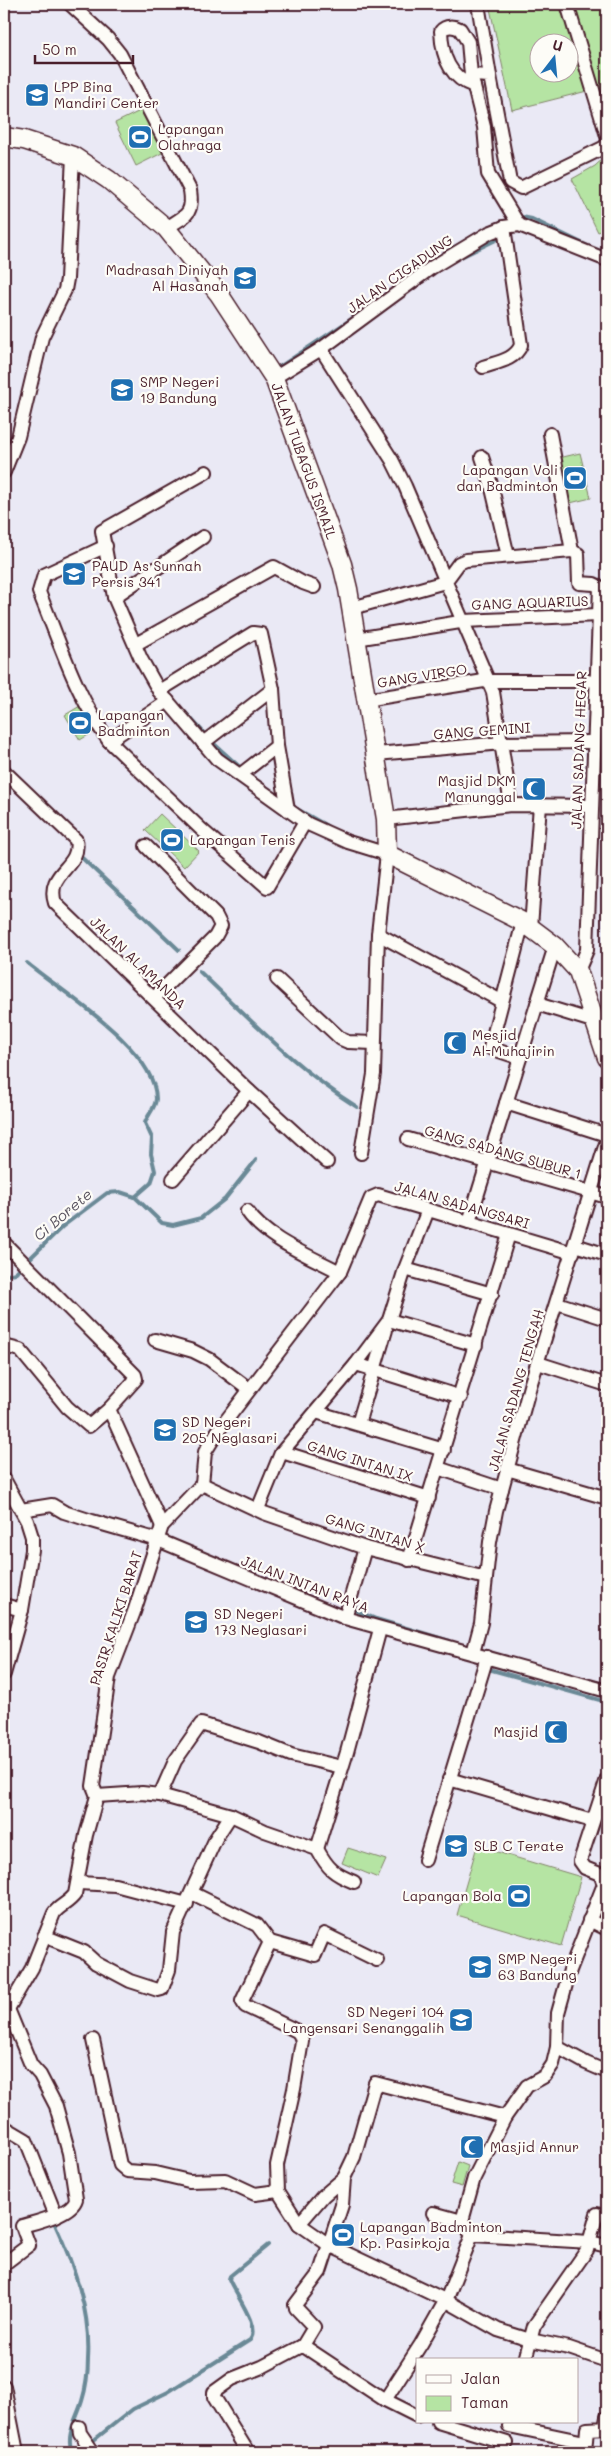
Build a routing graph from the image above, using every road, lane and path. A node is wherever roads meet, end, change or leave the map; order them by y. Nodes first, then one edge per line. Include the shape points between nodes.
1 (70, 4) edge
2 (478, 4) edge
3 (567, 4) edge
4 (490, 76) junction
5 (607, 136) edge
6 (4, 137) edge
7 (607, 143) edge
8 (73, 156) junction
9 (519, 226) junction
10 (504, 227) junction
11 (166, 228) junction
12 (607, 260) edge
13 (321, 348) junction
14 (483, 367) dead end
15 (274, 378) junction
16 (550, 434) dead end
17 (482, 457) dead end
18 (4, 472) edge
19 (206, 472) dead end
20 (203, 537) dead end
21 (106, 546) junction
22 (572, 551) junction
23 (508, 556) junction
24 (445, 582) junction
25 (314, 587) dead end
26 (114, 597) junction
27 (352, 608) junction
28 (598, 615) junction
29 (462, 621) junction
30 (356, 639) junction
31 (136, 644) junction
32 (486, 681) junction
33 (588, 681) dead end
34 (273, 690) junction
35 (159, 691) junction
36 (365, 700) junction
37 (168, 701) junction
38 (109, 741) junction
39 (590, 742) dead end
40 (203, 743) junction
41 (503, 743) junction
42 (277, 746) junction
43 (376, 754) junction
44 (4, 771) edge
45 (240, 775) junction
46 (511, 805) junction
47 (540, 805) junction
48 (592, 806) dead end
49 (288, 810) junction
50 (386, 819) junction
51 (305, 822) junction
52 (146, 846) dead end
53 (387, 854) junction
54 (527, 924) junction
55 (378, 934) junction
56 (555, 946) junction
57 (578, 971) junction
58 (277, 979) dead end
59 (154, 998) junction
60 (502, 1000) junction
61 (537, 1004) junction
62 (596, 1022) junction
63 (374, 1044) junction
64 (520, 1058) junction
65 (607, 1058) edge
66 (249, 1091) junction
67 (506, 1103) junction
68 (607, 1135) edge
69 (408, 1139) dead end
70 (607, 1140) edge
71 (361, 1153) dead end
72 (327, 1162) dead end
73 (487, 1163) junction
74 (173, 1179) dead end
75 (590, 1192) junction
76 (607, 1197) edge
77 (428, 1210) junction
78 (247, 1211) dead end
79 (469, 1222) junction
80 (509, 1234) junction
81 (574, 1249) junction
82 (15, 1255) edge
83 (607, 1255) edge
84 (4, 1262) edge
85 (405, 1269) junction
86 (340, 1272) junction
87 (492, 1294) junction
88 (557, 1303) junction
89 (607, 1319) edge
90 (389, 1322) junction
91 (156, 1340) dead end
92 (476, 1345) junction
93 (4, 1346) edge
94 (538, 1363) junction
95 (356, 1364) junction
96 (374, 1370) junction
97 (607, 1385) edge
98 (249, 1389) junction
99 (460, 1397) junction
100 (109, 1408) junction
101 (316, 1412) junction
102 (358, 1424) junction
103 (444, 1450) junction
104 (282, 1452) junction
105 (438, 1468) junction
106 (508, 1468) junction
107 (4, 1479) edge
108 (202, 1484) junction
109 (502, 1489) junction
110 (429, 1498) junction
111 (607, 1498) edge
112 (258, 1509) junction
113 (20, 1510) junction
114 (162, 1526) junction
115 (158, 1540) junction
116 (365, 1548) junction
117 (409, 1560) junction
118 (486, 1578) junction
119 (4, 1605) edge
120 (22, 1610) junction
121 (345, 1618) junction
122 (380, 1628) junction
123 (473, 1652) junction
124 (487, 1657) junction
125 (4, 1674) edge
126 (607, 1691) edge
127 (342, 1767) junction
128 (607, 1779) edge
129 (449, 1780) junction
130 (160, 1795) junction
131 (97, 1796) junction
132 (231, 1815) junction
133 (592, 1821) junction
134 (318, 1850) junction
135 (425, 1860) dead end
136 (354, 1882) dead end
137 (79, 1883) junction
138 (190, 1899) junction
139 (589, 1920) junction
140 (607, 1929) edge
141 (44, 1936) junction
142 (270, 1942) junction
143 (377, 1960) dead end
144 (6, 2009) edge
145 (92, 2040) dead end
146 (557, 2047) junction
147 (607, 2072) edge
148 (505, 2117) junction
149 (4, 2127) edge
150 (344, 2178) junction
151 (278, 2191) junction
152 (433, 2213) dead end
153 (597, 2214) dead end
154 (56, 2216) junction
155 (462, 2221) junction
156 (299, 2224) junction
157 (472, 2235) junction
158 (590, 2242) junction
159 (329, 2245) junction
160 (607, 2246) edge
161 (4, 2265) edge
162 (4, 2275) edge
163 (445, 2300) junction
164 (530, 2340) junction
165 (302, 2347) junction
166 (526, 2358) edge
167 (607, 2361) edge
168 (4, 2386) edge
169 (385, 2400) junction
170 (416, 2416) edge
171 (607, 2417) edge
172 (443, 2424) edge
173 (510, 2424) edge
174 (80, 2427) dead end
175 (506, 2447) edge
176 (585, 2447) edge
177 (17, 2452) edge
178 (93, 2452) edge
179 (246, 2452) edge

1 - 11 street via 120,54 190,190 192,207 189,213
2 - 4 street
3 - 5 street
4 - 7 street via 510,182 514,186 521,188 537,182 605,147
4 - 9 street via 473,80 484,127 488,174
6 - 8 main road, JALAN TUBAGUS ISMAIL
8 - 11 main road, JALAN TUBAGUS ISMAIL via 110,180
8 - 18 street via 67,279 42,337 18,437
9 - 10 street, JALAN CIGADUNG
9 - 12 street, JALAN CIGADUNG
10 - 13 street, JALAN CIGADUNG via 431,268
10 - 14 street via 521,345 512,357
11 - 15 main road, JALAN TUBAGUS ISMAIL via 219,294
13 - 15 street, JALAN CIGADUNG
13 - 24 street via 392,460
15 - 27 main road, JALAN TUBAGUS ISMAIL via 342,564
16 - 22 street
17 - 23 street
19 - 21 street via 102,531
20 - 26 street
21 - 26 street
21 - 38 street via 44,575 40,592 82,698
22 - 23 street
22 - 28 street, JALAN SADANG HEGAR via 578,554 579,583 600,587
23 - 24 street via 466,560 459,563
24 - 27 street
24 - 29 street
25 - 31 street via 274,567
26 - 31 street
27 - 30 main road, JALAN TUBAGUS ISMAIL
28 - 29 street, GANG AQUARIUS
28 - 57 street, JALAN SADANG HEGAR via 587,950
29 - 30 street, GANG AQUARIUS
29 - 32 street
30 - 36 main road, JALAN TUBAGUS ISMAIL
31 - 35 street
32 - 33 street, GANG VIRGO
32 - 36 street, GANG VIRGO
32 - 41 street via 493,692
34 - 35 street via 261,634 257,632
34 - 40 street
34 - 42 street
35 - 37 street
36 - 43 main road, JALAN TUBAGUS ISMAIL
37 - 38 street
37 - 40 street
38 - 51 street via 267,887
39 - 41 street, GANG GEMINI
40 - 45 street via 217,759
41 - 43 street, GANG GEMINI
41 - 46 street
42 - 45 street
42 - 49 street
43 - 50 main road, JALAN TUBAGUS ISMAIL
44 - 59 street, JALAN ALAMANDA via 76,840 78,849 51,892 55,903
45 - 49 street
46 - 47 street
46 - 50 street
47 - 48 street
47 - 54 street
49 - 51 street
50 - 53 main road, JALAN TUBAGUS ISMAIL
51 - 53 street via 348,842
52 - 59 street via 216,916 221,926
53 - 54 main road
53 - 55 street
54 - 56 main road
54 - 60 street
55 - 60 street
55 - 63 street
56 - 57 main road
56 - 61 street
57 - 62 main road
58 - 63 street via 341,1039
59 - 66 street, JALAN ALAMANDA
60 - 64 street via 490,1048
61 - 62 street
61 - 64 street
62 - 65 main road
63 - 71 street via 374,1074
64 - 67 street
66 - 72 street, JALAN ALAMANDA
66 - 74 street
67 - 68 street
67 - 73 street
69 - 73 street, GANG SADANG SUBUR 1
70 - 75 street, JALAN SADANG TENGAH
73 - 75 street, GANG SADANG SUBUR 1
73 - 79 street
75 - 76 street, GANG SADANG SUBUR 1
75 - 81 street, JALAN SADANG TENGAH
77 - 79 street, JALAN SADANGSARI
77 - 85 street
77 - 86 street, JALAN SADANGSARI via 373,1196
78 - 86 street via 267,1232
79 - 80 street, JALAN SADANGSARI
80 - 81 street, JALAN SADANGSARI
80 - 87 street
81 - 83 street, JALAN SADANGSARI
81 - 88 street, JALAN SADANG TENGAH
82 - 84 street
82 - 100 street via 135,1375 136,1379
85 - 87 street
85 - 90 street
86 - 98 street
87 - 92 street
88 - 89 street
88 - 94 street, JALAN SADANG TENGAH
90 - 92 street
90 - 95 street
90 - 96 street
91 - 98 street via 210,1359
92 - 99 street
93 - 100 street via 20,1350 67,1407 87,1425 91,1426
94 - 97 street
94 - 106 street, JALAN SADANG TENGAH
95 - 96 street
95 - 101 street
96 - 99 street
96 - 102 street
98 - 108 street via 205,1452
99 - 103 street
100 - 114 street
101 - 102 street
101 - 104 street
102 - 103 street
103 - 105 street
104 - 110 street, GANG INTAN IX
104 - 112 street
105 - 109 street
105 - 110 street
106 - 109 street, JALAN SADANG TENGAH
106 - 111 street
107 - 113 street
108 - 112 street, GANG INTAN X
108 - 114 street
109 - 118 street, JALAN SADANG TENGAH
110 - 117 street
112 - 116 street, GANG INTAN X
113 - 115 street, JALAN INTAN RAYA via 52,1505 64,1512
113 - 120 street via 32,1537
114 - 115 street, PASIR KALIKI BARAT
115 - 121 street, JALAN INTAN RAYA
115 - 131 street, PASIR KALIKI BARAT via 110,1677 93,1786
116 - 117 street, GANG INTAN X
116 - 121 street
117 - 118 street, GANG INTAN X
118 - 123 street, JALAN SADANG TENGAH via 481,1624
119 - 120 street
120 - 125 street
121 - 122 street, JALAN INTAN RAYA
122 - 123 street, JALAN INTAN RAYA
122 - 127 street
123 - 124 street, JALAN INTAN RAYA
124 - 126 street, JALAN INTAN RAYA
124 - 129 street
127 - 130 street via 291,1755 201,1724 175,1761
127 - 134 street
128 - 133 street
129 - 133 street
129 - 135 street
130 - 131 street
130 - 132 street
131 - 137 street, PASIR KALIKI BARAT via 86,1835
132 - 134 street
132 - 138 street via 216,1838
133 - 139 street via 580,1861 585,1868 600,1874 604,1884
134 - 136 street via 327,1867
137 - 138 street via 115,1885
137 - 141 street via 69,1902 54,1913
138 - 141 street via 173,1932 170,1964 164,1987 158,1990 130,1981 96,1963 84,1952
138 - 142 street via 257,1925
139 - 140 street
139 - 146 street via 558,2013
141 - 144 street via 32,1968
142 - 143 street via 316,1955 324,1934
142 - 151 street via 242,2001 245,2006 297,2031 302,2041 277,2165
144 - 154 street via 31,2064 56,2106 69,2153 76,2201
145 - 151 street via 123,2168 189,2181 225,2180 255,2194
146 - 147 street
146 - 148 street via 553,2064 545,2076 527,2086
148 - 150 street via 375,2083 357,2149
148 - 155 street via 474,2178
149 - 154 street via 26,2140
150 - 156 street
150 - 159 street via 342,2205
151 - 156 street
152 - 155 street
153 - 158 street
154 - 161 street via 22,2226 28,2245
155 - 157 street
156 - 159 street
157 - 158 street
157 - 163 street
158 - 160 street
158 - 164 street via 542,2314
159 - 163 street
159 - 165 street via 320,2272 295,2305 314,2327
161 - 162 street
163 - 164 street via 498,2330
163 - 169 street
164 - 166 street
164 - 167 street via 569,2348
165 - 169 street
165 - 179 street via 232,2379 214,2392
168 - 177 street
169 - 170 street
171 - 176 street via 605,2428 587,2430
172 - 175 street
173 - 175 street
173 - 176 street
174 - 178 street via 80,2433

